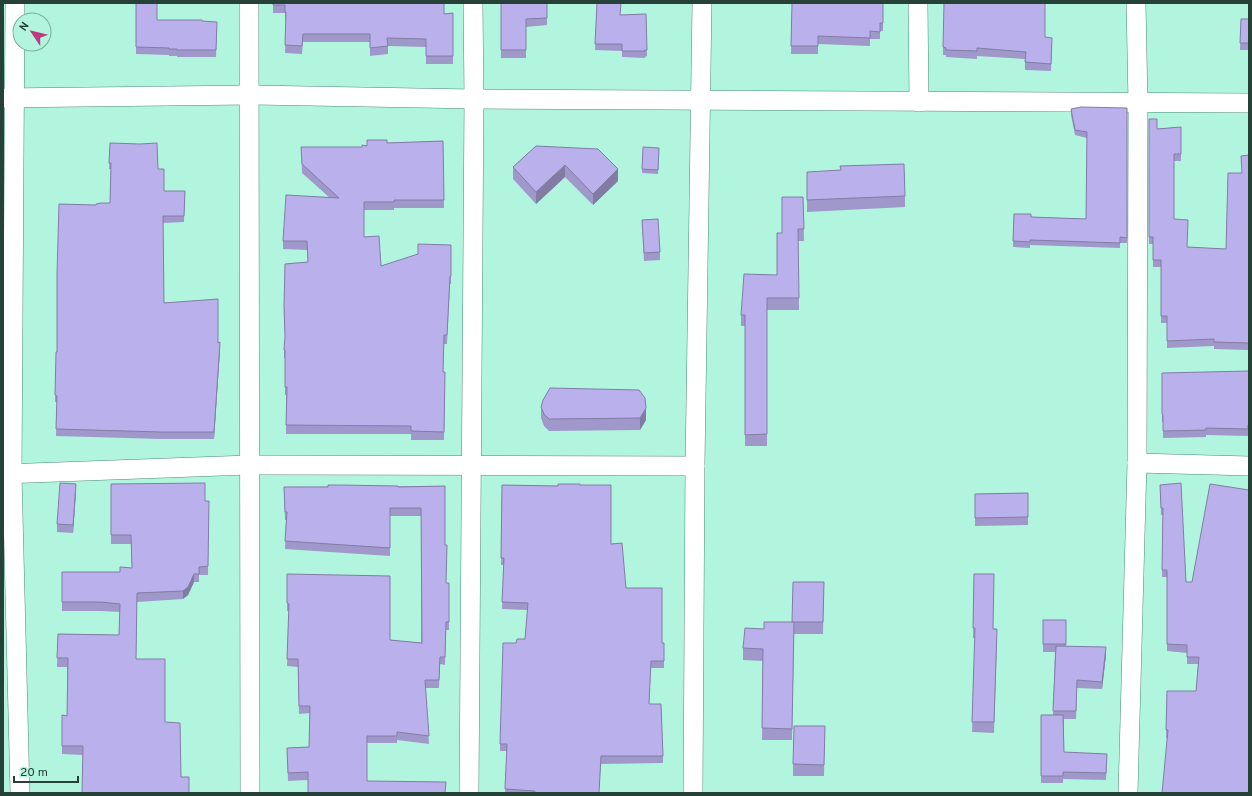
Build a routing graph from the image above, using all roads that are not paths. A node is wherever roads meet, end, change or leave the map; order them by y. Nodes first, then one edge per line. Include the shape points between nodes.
1 (15, 3) edge
2 (249, 3) edge
3 (473, 3) edge
4 (702, 3) edge
5 (918, 3) edge
6 (1136, 3) edge
7 (250, 95) junction
8 (9, 98) edge
9 (474, 99) junction
10 (701, 101) junction
11 (919, 102) junction
12 (1138, 103) junction
13 (1249, 103) edge
14 (1137, 463) junction
15 (249, 465) junction
16 (472, 466) junction
17 (695, 466) junction
18 (1249, 466) edge
19 (8, 474) edge
20 (20, 793) edge
21 (250, 793) edge
22 (469, 793) edge
23 (693, 793) edge
24 (1128, 793) edge

1 - 8 street
2 - 7 street
3 - 9 street
4 - 10 street
5 - 11 street
6 - 12 street
7 - 8 street
7 - 9 street
7 - 15 street
8 - 19 street
9 - 10 street
9 - 16 street
10 - 11 street
10 - 17 street
11 - 12 street
12 - 13 street
12 - 14 street
14 - 18 street
14 - 24 street
15 - 16 street
15 - 19 street
15 - 21 street
16 - 17 street
16 - 22 street
17 - 23 street
19 - 20 street

